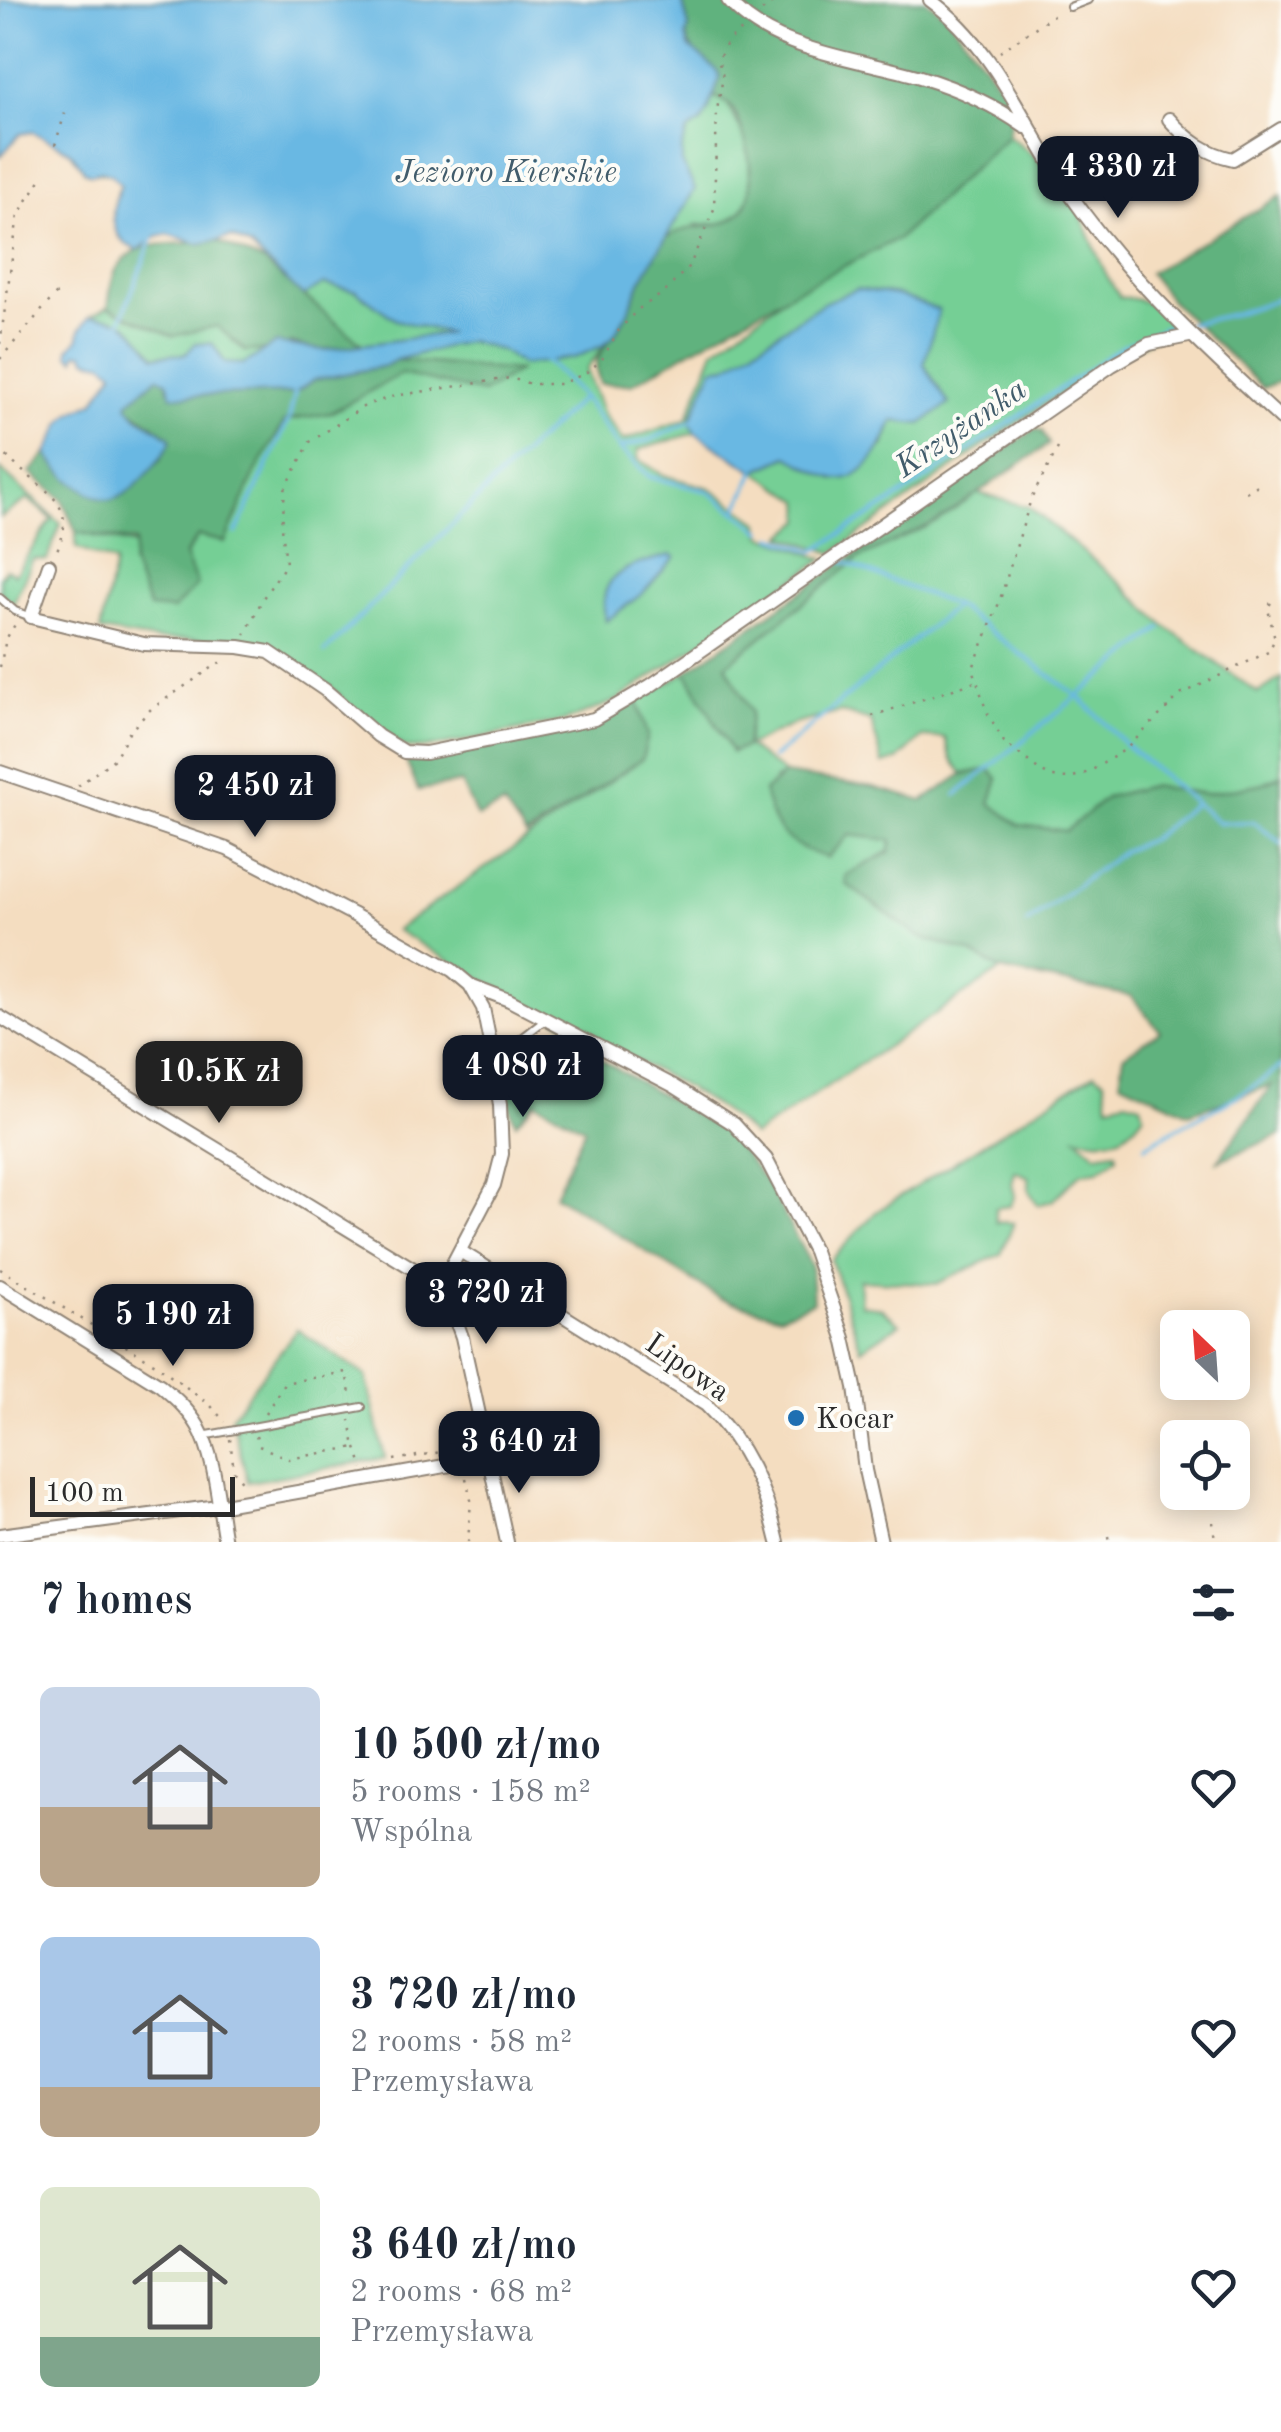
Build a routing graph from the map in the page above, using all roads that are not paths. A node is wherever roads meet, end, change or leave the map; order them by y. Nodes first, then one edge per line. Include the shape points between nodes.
1 (728, 0) edge
2 (930, 0) edge
3 (1088, 0) edge
4 (1070, 7) road end
5 (1169, 119) dead end
6 (1028, 128) junction
7 (1281, 129) edge
8 (1189, 336) junction
9 (1281, 418) edge
10 (49, 566) road end
11 (0, 598) edge
12 (31, 616) junction
13 (0, 772) edge
14 (470, 985) junction
15 (0, 1017) edge
16 (546, 1020) junction
17 (492, 1053) junction
18 (460, 1251) junction
19 (0, 1286) edge
20 (439, 1290) junction
21 (354, 1408) road end
22 (202, 1436) junction
23 (490, 1458) junction
24 (218, 1506) junction
25 (0, 1535) edge
26 (224, 1542) edge
27 (507, 1542) edge
28 (778, 1542) edge
29 (881, 1542) edge

1 - 6 street via 781,38 940,83
2 - 6 street via 990,59
3 - 4 lane
5 - 7 street via 1211,154 1233,159
6 - 8 street via 1072,198
8 - 9 street
8 - 12 street via 1150,344 1112,366 594,719 404,752 269,652 144,644
10 - 12 street
11 - 12 lane
13 - 14 street via 227,850
14 - 16 street
14 - 17 street via 483,1008
15 - 20 street
16 - 17 lane
16 - 29 street via 674,1086 734,1124 766,1159 814,1252 844,1338
17 - 18 street via 502,1135 499,1171
18 - 20 street
18 - 28 street, Lipowa via 706,1405 756,1474
19 - 22 street via 160,1385
20 - 23 street via 462,1337
21 - 22 lane
22 - 24 street
23 - 24 street
23 - 27 street
24 - 25 street
24 - 26 street

